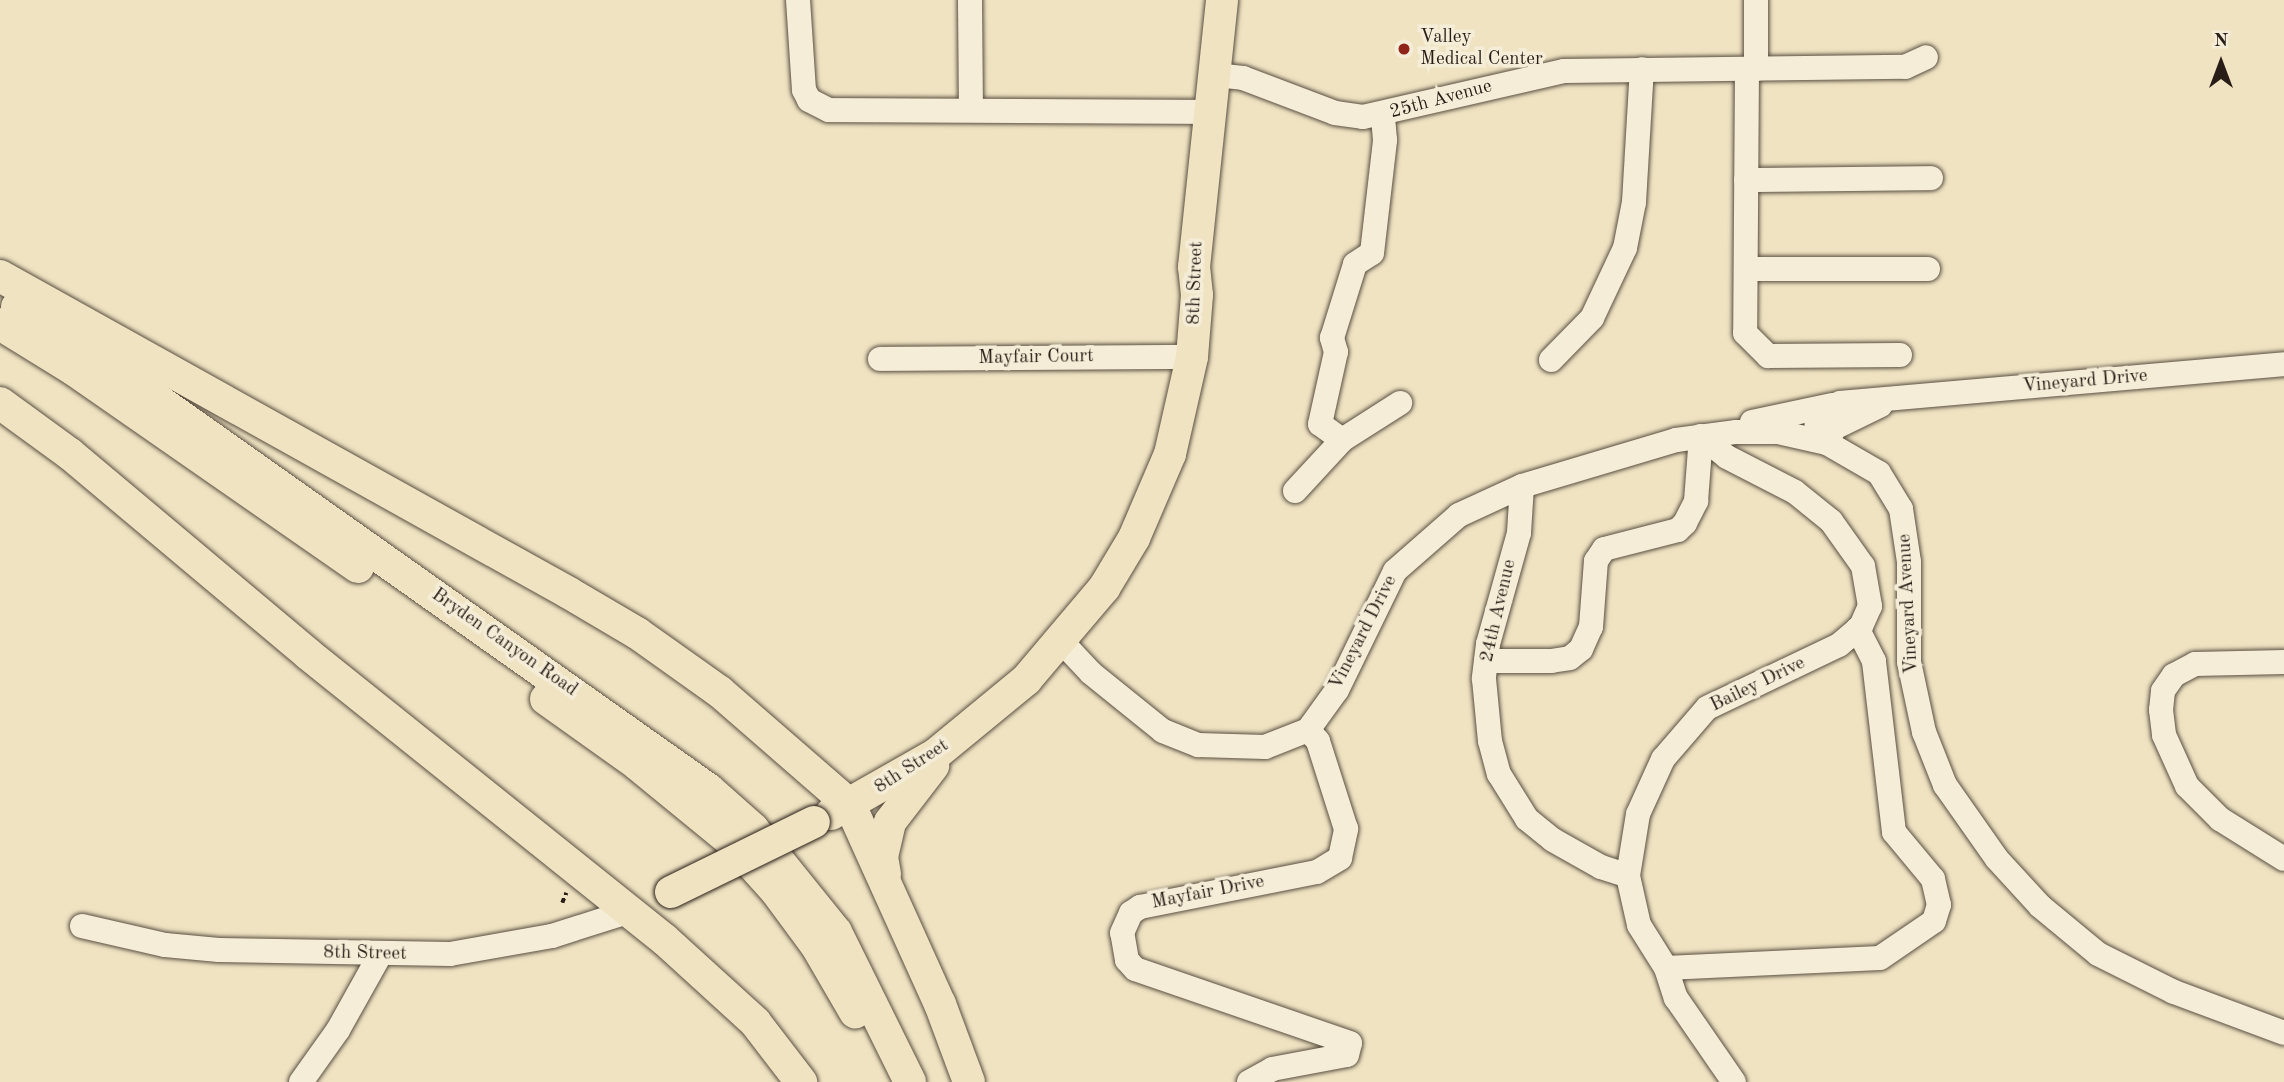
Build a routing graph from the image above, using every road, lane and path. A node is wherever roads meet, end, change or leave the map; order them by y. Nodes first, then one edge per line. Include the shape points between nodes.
1 (798, 0) edge
2 (970, 0) edge
3 (1222, 0) edge
4 (1756, 0) edge
5 (1926, 57) dead end
6 (1642, 69) junction
7 (1751, 69) junction
8 (1215, 75) junction
9 (971, 108) junction
10 (1210, 112) junction
11 (1383, 116) junction
12 (1931, 178) dead end
13 (1746, 180) junction
14 (1746, 269) junction
15 (1928, 269) dead end
16 (0, 276) edge
17 (0, 298) edge
18 (0, 324) edge
19 (1900, 355) dead end
20 (1192, 357) junction
21 (880, 359) dead end
22 (1551, 360) dead end
23 (2284, 364) edge
24 (1887, 401) junction
25 (1400, 402) dead end
26 (0, 403) edge
27 (1832, 405) junction
28 (1701, 436) junction
29 (1342, 440) junction
30 (1821, 441) junction
31 (1522, 486) junction
32 (1295, 491) dead end
33 (1858, 629) junction
34 (1062, 642) junction
35 (1486, 661) junction
36 (2284, 662) edge
37 (1308, 730) junction
38 (953, 741) junction
39 (850, 805) junction
40 (2284, 859) edge
41 (1628, 876) junction
42 (887, 886) junction
43 (627, 912) junction
44 (82, 926) dead end
45 (380, 955) junction
46 (1666, 968) junction
47 (2284, 1033) edge
48 (301, 1082) edge
49 (801, 1082) edge
50 (887, 1082) edge
51 (910, 1082) edge
52 (969, 1082) edge
53 (1249, 1082) edge
54 (1734, 1082) edge

1 - 9 street via 804,90 809,100 829,110
2 - 9 street
3 - 8 main road, 8th Street
4 - 7 street
5 - 7 street, 25th Avenue via 1905,67
6 - 7 street, 25th Avenue
6 - 11 street, 25th Avenue via 1528,77
6 - 22 street via 1634,202 1625,248 1592,318
7 - 13 street
8 - 10 main road, 8th Street
8 - 11 street, 25th Avenue via 1252,81 1335,113
9 - 10 street
10 - 20 main road, 8th Street via 1194,267 1197,295
11 - 29 street via 1385,140 1372,253 1355,264 1332,338 1336,352 1320,424
12 - 13 street
13 - 14 street
14 - 15 street
14 - 19 street via 1745,333 1768,356
16 - 39 main road via 637,633 720,692
17 - 51 main road, Bryden Canyon Road via 87,350 708,789 753,829 836,932
18 - 50 main road, Bryden Canyon Road via 73,369 363,570 691,806 776,891 816,945 846,995
20 - 21 street, Mayfair Court
20 - 34 main road, 8th Street via 1175,436 1156,490 1104,588
23 - 24 street, Vineyard Drive
24 - 27 street, Vineyard Drive
24 - 30 street, Vineyard Drive via 1838,425
25 - 29 street
26 - 43 main road via 70,454
27 - 28 street, Vineyard Drive
27 - 30 street via 1818,413
28 - 30 street, Vineyard Drive via 1778,432
28 - 31 street, Vineyard Drive
28 - 33 street via 1727,457 1796,492 1845,537 1868,584 1870,606
28 - 35 street via 1696,501 1685,523 1678,530 1604,549 1596,561 1591,627 1581,649 1570,658 1551,661
29 - 32 street
30 - 47 street, Vineyard Avenue via 1879,473 1901,509 1909,562 1909,662 1924,732 1945,785 1997,859 2040,906 2098,954 2174,992
31 - 35 street, 24th Avenue via 1519,533
31 - 37 street, Vineyard Drive via 1444,525 1395,571 1337,690
33 - 41 street, Bailey Drive via 1839,645 1707,708 1662,759 1646,792 1633,835
33 - 46 street via 1874,661 1894,832 1933,879 1939,905 1934,921 1881,958
34 - 37 street via 1140,715 1184,741 1265,747
34 - 38 main road, 8th Street via 1026,680
35 - 41 street, 24th Avenue via 1490,741 1512,800 1553,840 1601,867
36 - 40 street via 2195,664 2174,675 2163,691 2161,710 2164,735 2187,786 2220,818
37 - 53 street, Mayfair Drive via 1318,741 1346,828 1340,858 1317,872 1140,907 1131,913 1122,933 1127,960 1135,969 1350,1043 1347,1055 1272,1069
38 - 39 main road, 8th Street
38 - 42 main road via 890,822 882,857
39 - 42 main road
39 - 43 main road, 8th Street, bridge
41 - 46 street, Bailey Drive via 1639,925
42 - 52 main road
43 - 45 street, 8th Street via 552,936 484,950
43 - 49 main road via 745,1013
44 - 45 street, 8th Street via 179,946
45 - 48 street via 338,1030
46 - 54 street, Bailey Drive via 1676,998

